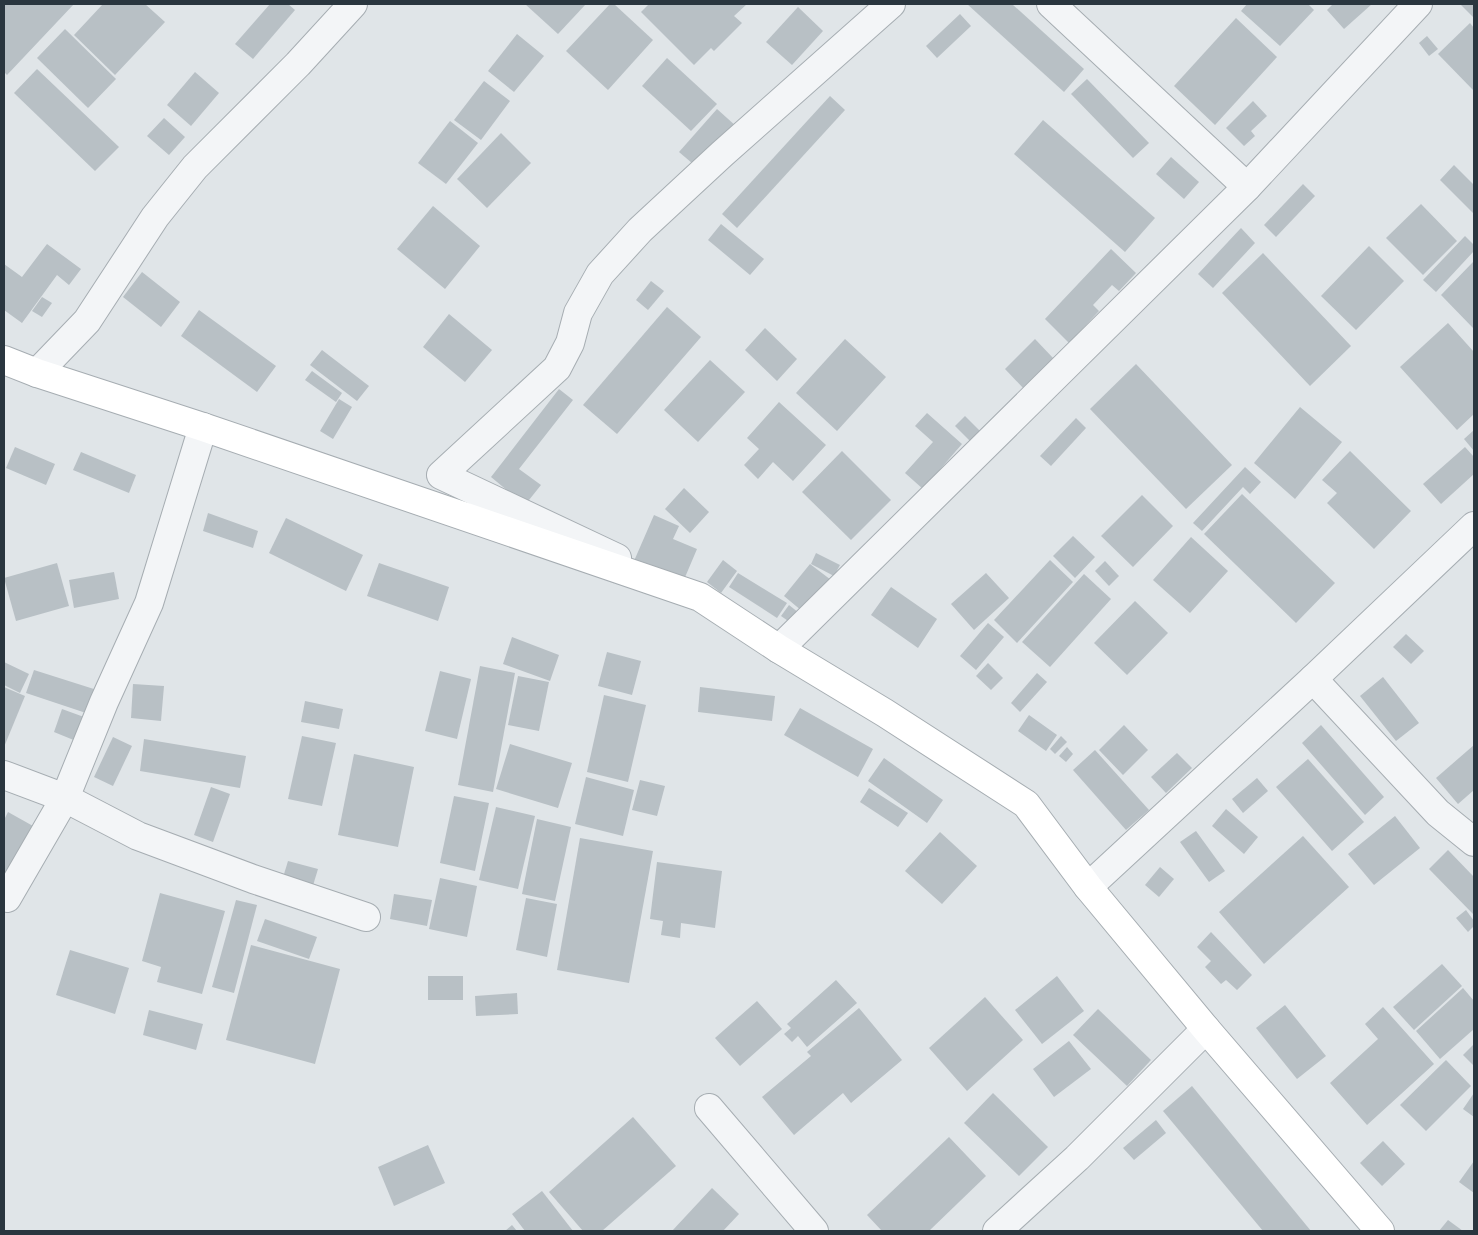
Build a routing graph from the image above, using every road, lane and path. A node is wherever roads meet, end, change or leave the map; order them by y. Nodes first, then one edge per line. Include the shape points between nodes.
1 (353, 4) edge
2 (891, 4) edge
3 (1051, 4) edge
4 (1418, 4) edge
5 (1247, 187) junction
6 (4, 360) edge
7 (37, 374) junction
8 (203, 427) junction
9 (1474, 526) edge
10 (700, 597) junction
11 (778, 649) junction
12 (1313, 679) junction
13 (4, 775) edge
14 (65, 798) junction
15 (1474, 842) edge
16 (1088, 887) junction
17 (7, 898) dead end
18 (366, 917) dead end
19 (1206, 1029) junction
20 (709, 1108) dead end
21 (814, 1231) edge
22 (997, 1231) edge
23 (1380, 1231) edge

1 - 7 street via 195,167 155,217 87,321
2 - 10 street via 640,230 600,274 578,313 570,343 557,368 441,475
3 - 5 street
4 - 5 street
5 - 11 street
6 - 7 street
7 - 8 street
8 - 10 street
8 - 14 street via 148,603
9 - 12 street
10 - 11 street
11 - 16 street via 1026,804
12 - 15 street via 1438,813
12 - 16 street
13 - 14 street
14 - 17 street
14 - 18 street via 138,836 252,880
16 - 19 street
19 - 22 street via 1077,1158
19 - 23 street
20 - 21 street

